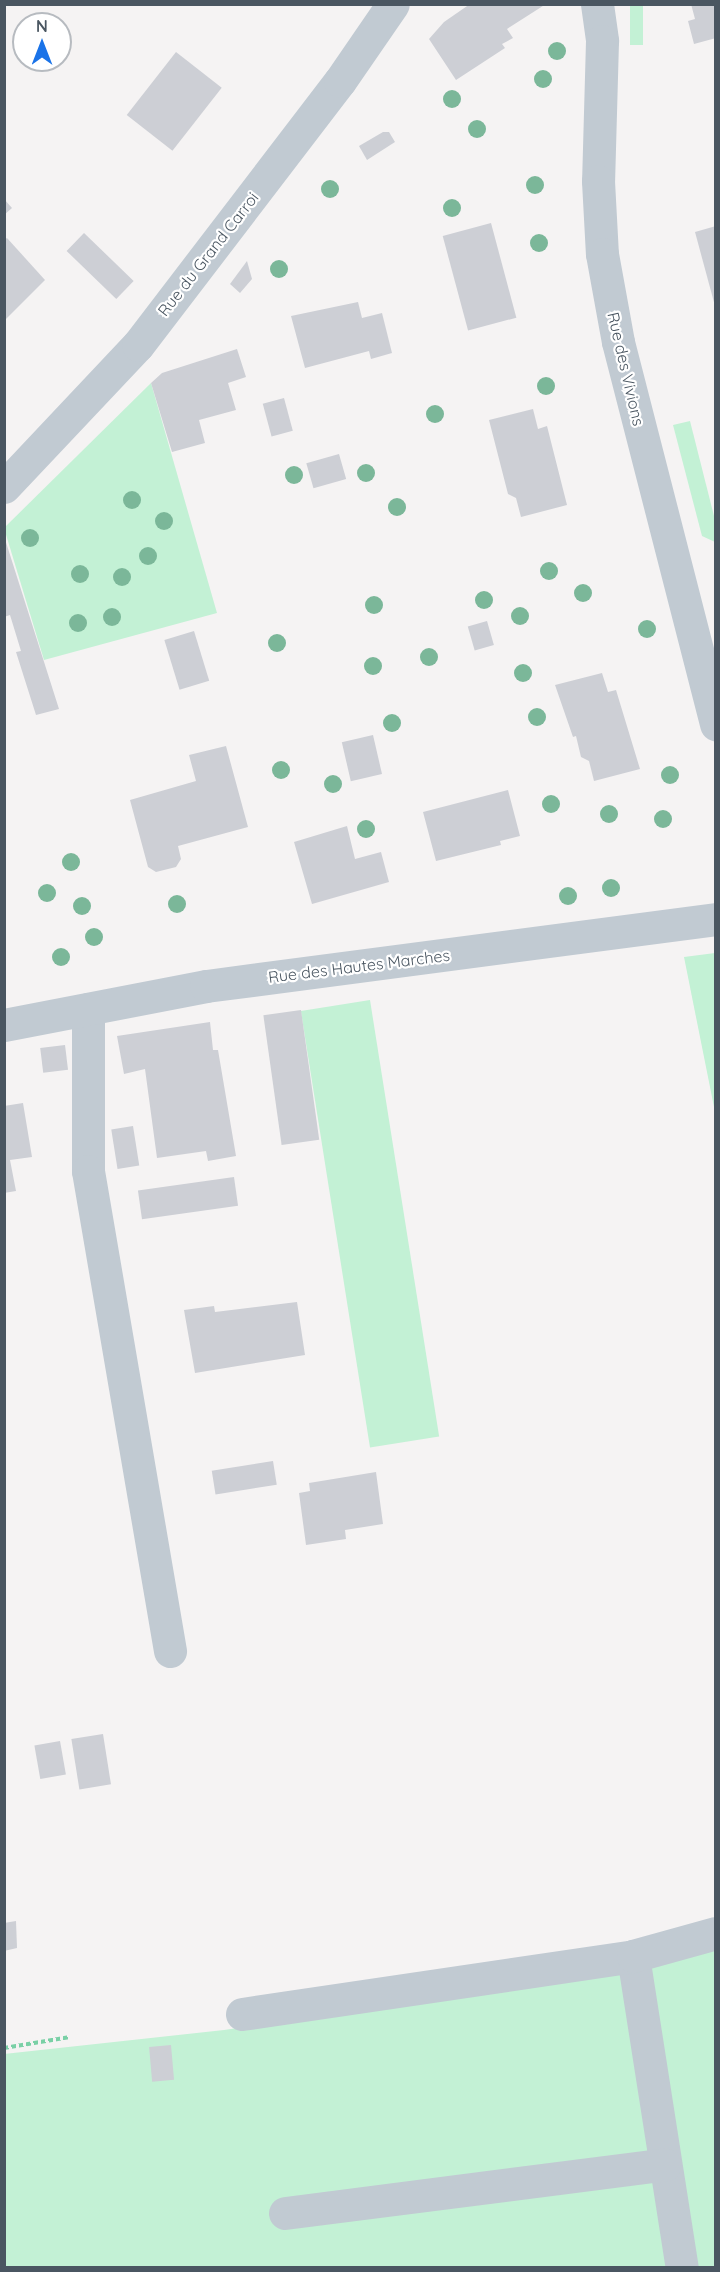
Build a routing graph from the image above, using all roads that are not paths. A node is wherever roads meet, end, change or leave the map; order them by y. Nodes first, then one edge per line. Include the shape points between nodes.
1 (393, 4) edge
2 (597, 4) edge
3 (4, 487) edge
4 (716, 725) edge
5 (716, 919) edge
6 (88, 1010) junction
7 (4, 1025) edge
8 (170, 1651) dead end
9 (716, 1933) edge
10 (633, 1956) junction
11 (242, 2014) dead end
12 (665, 2164) junction
13 (285, 2213) dead end
14 (682, 2268) edge

1 - 3 street, Rue du Grand Carroi via 340,81 138,345
2 - 4 street, Rue des Vivions via 602,41 598,181 602,254 618,342
5 - 6 street, Rue des Hautes Marches via 206,986 128,998
6 - 7 street, Rue des Hautes Marches
6 - 8 street via 88,1171
9 - 10 street
10 - 11 street
10 - 12 street
12 - 13 street
12 - 14 street

